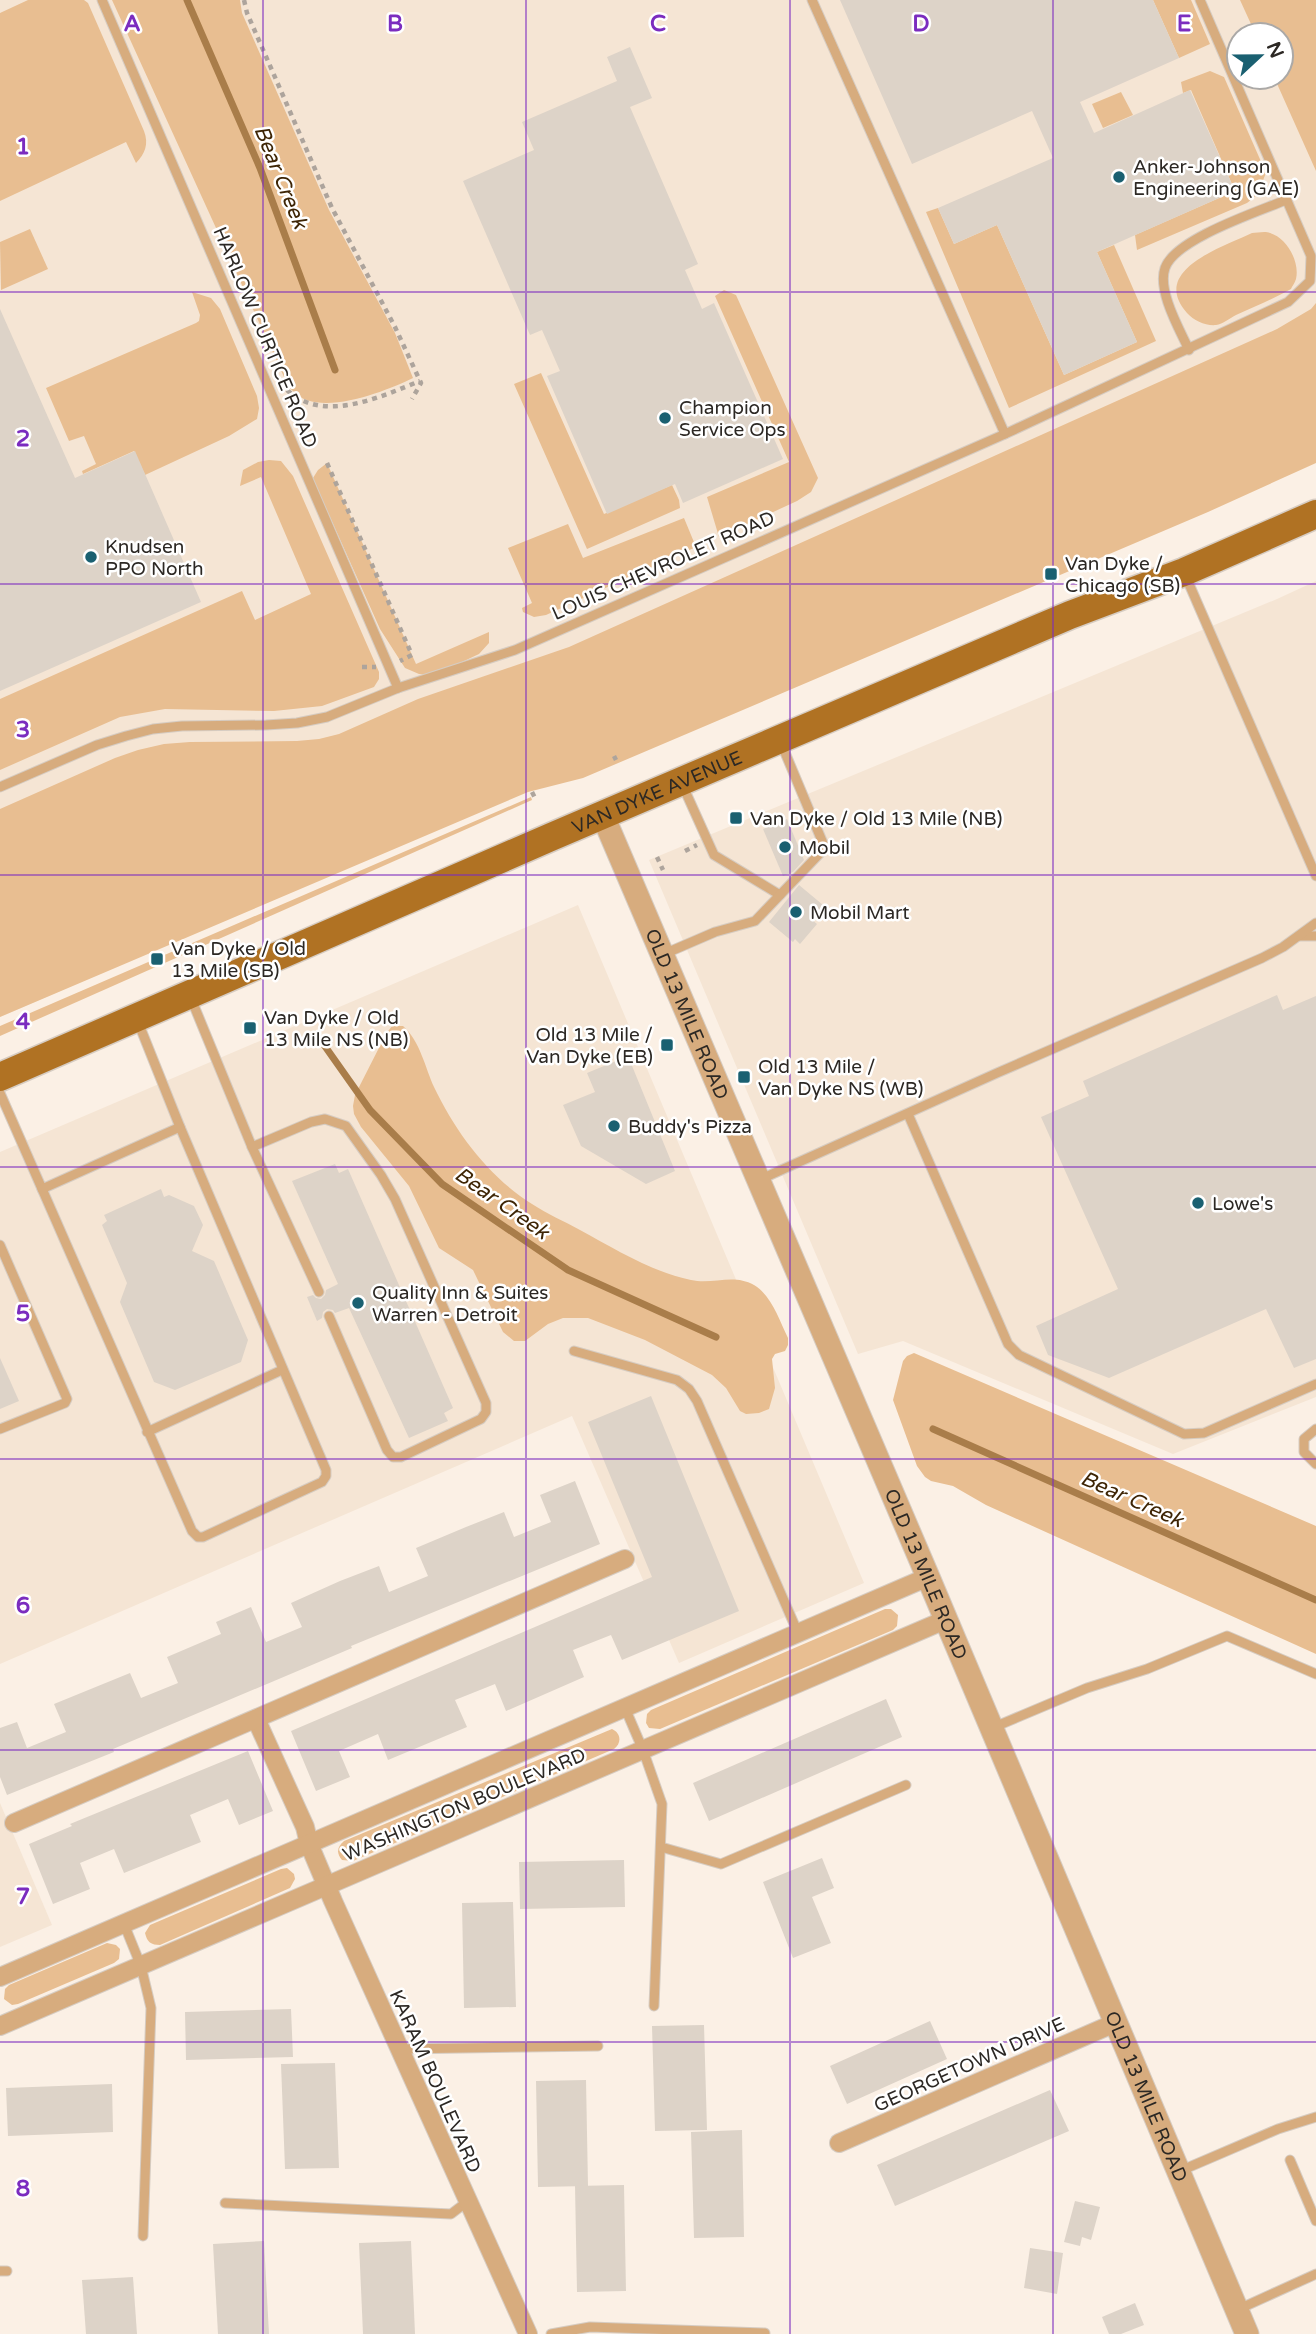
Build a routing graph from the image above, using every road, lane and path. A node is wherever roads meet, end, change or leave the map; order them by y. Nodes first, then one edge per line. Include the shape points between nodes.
1 (102, 0) edge
2 (244, 0) edge
3 (812, 0) edge
4 (1200, 0) edge
5 (1286, 200) junction
6 (1189, 350) junction
7 (420, 381) junction
8 (281, 384) dead end
9 (412, 398) dead end
10 (1005, 434) junction
11 (327, 463) dead end
12 (1316, 514) edge
13 (1184, 572) junction
14 (362, 667) dead end
15 (388, 667) junction
16 (398, 688) junction
17 (780, 740) junction
18 (681, 782) junction
19 (0, 788) edge
20 (532, 792) dead end
21 (536, 798) dead end
22 (603, 816) junction
23 (657, 857) dead end
24 (663, 870) dead end
25 (1316, 876) edge
26 (780, 895) junction
27 (1316, 923) edge
28 (1300, 936) junction
29 (1316, 936) edge
30 (662, 954) junction
31 (190, 995) junction
32 (136, 1018) junction
33 (0, 1077) edge
34 (0, 1093) edge
35 (908, 1114) junction
36 (180, 1127) junction
37 (252, 1147) junction
38 (758, 1181) junction
39 (41, 1189) junction
40 (0, 1245) edge
41 (319, 1292) dead end
42 (329, 1316) dead end
43 (574, 1352) dead end
44 (282, 1370) junction
45 (1316, 1384) edge
46 (0, 1429) edge
47 (1316, 1429) edge
48 (147, 1432) junction
49 (1316, 1464) edge
50 (625, 1559) dead end
51 (928, 1577) junction
52 (945, 1620) junction
53 (797, 1633) junction
54 (1316, 1674) edge
55 (625, 1708) junction
56 (256, 1719) junction
57 (991, 1728) junction
58 (643, 1750) junction
59 (906, 1785) dead end
60 (14, 1823) dead end
61 (309, 1844) junction
62 (661, 1847) junction
63 (326, 1886) junction
64 (124, 1924) junction
65 (141, 1966) junction
66 (0, 1977) edge
67 (654, 2006) dead end
68 (1, 2023) edge
69 (1115, 2023) junction
70 (598, 2046) dead end
71 (399, 2049) junction
72 (1316, 2117) edge
73 (839, 2143) dead end
74 (1290, 2160) dead end
75 (1178, 2172) junction
76 (468, 2201) junction
77 (225, 2203) dead end
78 (1316, 2221) edge
79 (143, 2236) dead end
80 (1316, 2274) edge
81 (1237, 2310) junction
82 (765, 2333) edge
83 (528, 2334) edge
84 (551, 2334) edge
85 (1247, 2334) edge

1 - 15 lane, HARLOW CURTICE ROAD
2 - 7 path via 332,208
3 - 10 lane
4 - 5 lane
5 - 6 lane, LOUIS CHEVROLET ROAD via 1311,256 1310,281 1288,302
5 - 6 lane via 1197,238 1174,254 1164,270 1166,297
6 - 10 lane, LOUIS CHEVROLET ROAD
7 - 8 path via 376,398 312,406 297,400
7 - 9 path
10 - 16 lane, LOUIS CHEVROLET ROAD via 515,650
11 - 15 path via 412,655
12 - 13 main road, VAN DYKE AVENUE
13 - 17 main road, VAN DYKE AVENUE via 1070,615
13 - 25 lane
14 - 15 path
15 - 16 lane, HARLOW CURTICE ROAD
16 - 19 lane, LOUIS CHEVROLET ROAD via 327,717 298,723 153,729 97,745
17 - 18 main road, VAN DYKE AVENUE
17 - 26 lane via 825,848
18 - 22 main road, VAN DYKE AVENUE
18 - 26 lane via 714,855
20 - 21 path
22 - 30 street, OLD 13 MILE ROAD
22 - 31 main road, VAN DYKE AVENUE
23 - 24 path
26 - 30 lane via 755,920
27 - 28 lane
28 - 29 lane
28 - 35 lane via 1262,958
30 - 38 street, OLD 13 MILE ROAD
31 - 32 main road, VAN DYKE AVENUE
31 - 37 lane
32 - 33 main road, VAN DYKE AVENUE
32 - 36 lane
34 - 39 lane
35 - 38 lane
35 - 45 lane via 1008,1344 1019,1355 1184,1434 1204,1433
36 - 39 lane
36 - 44 lane
37 - 41 lane
37 - 42 lane via 311,1122 325,1119 346,1126 395,1199 486,1403 486,1412 481,1419 424,1447 393,1457
38 - 51 street, OLD 13 MILE ROAD
39 - 48 lane
40 - 46 lane via 67,1399
43 - 53 lane via 677,1380 689,1389
44 - 48 lane
44 - 48 lane via 326,1476 322,1482 204,1537 192,1531
47 - 49 lane via 1304,1439 1304,1452
50 - 56 street
51 - 52 street, OLD 13 MILE ROAD
51 - 53 street, WASHINGTON BOULEVARD
52 - 57 street, OLD 13 MILE ROAD
52 - 58 street, WASHINGTON BOULEVARD
53 - 55 street, WASHINGTON BOULEVARD
54 - 57 lane via 1227,1636
55 - 58 lane
55 - 61 street, WASHINGTON BOULEVARD
56 - 60 street
56 - 61 street, KARAM BOULEVARD
57 - 69 street, OLD 13 MILE ROAD
58 - 62 lane via 662,1804
58 - 63 street, WASHINGTON BOULEVARD
59 - 62 lane via 721,1864
61 - 63 street, KARAM BOULEVARD
61 - 64 street, WASHINGTON BOULEVARD
62 - 67 lane
63 - 65 street, WASHINGTON BOULEVARD
63 - 71 street, KARAM BOULEVARD
64 - 65 lane
64 - 66 street, WASHINGTON BOULEVARD
65 - 68 street, WASHINGTON BOULEVARD
65 - 79 lane via 151,2008
69 - 73 street, GEORGETOWN DRIVE
69 - 75 street, OLD 13 MILE ROAD
70 - 71 lane
71 - 76 street, KARAM BOULEVARD
72 - 75 lane
74 - 78 lane
75 - 81 street, OLD 13 MILE ROAD
76 - 77 lane via 451,2214
76 - 83 street, KARAM BOULEVARD
80 - 81 lane
81 - 85 street, OLD 13 MILE ROAD
82 - 84 lane via 590,2327

